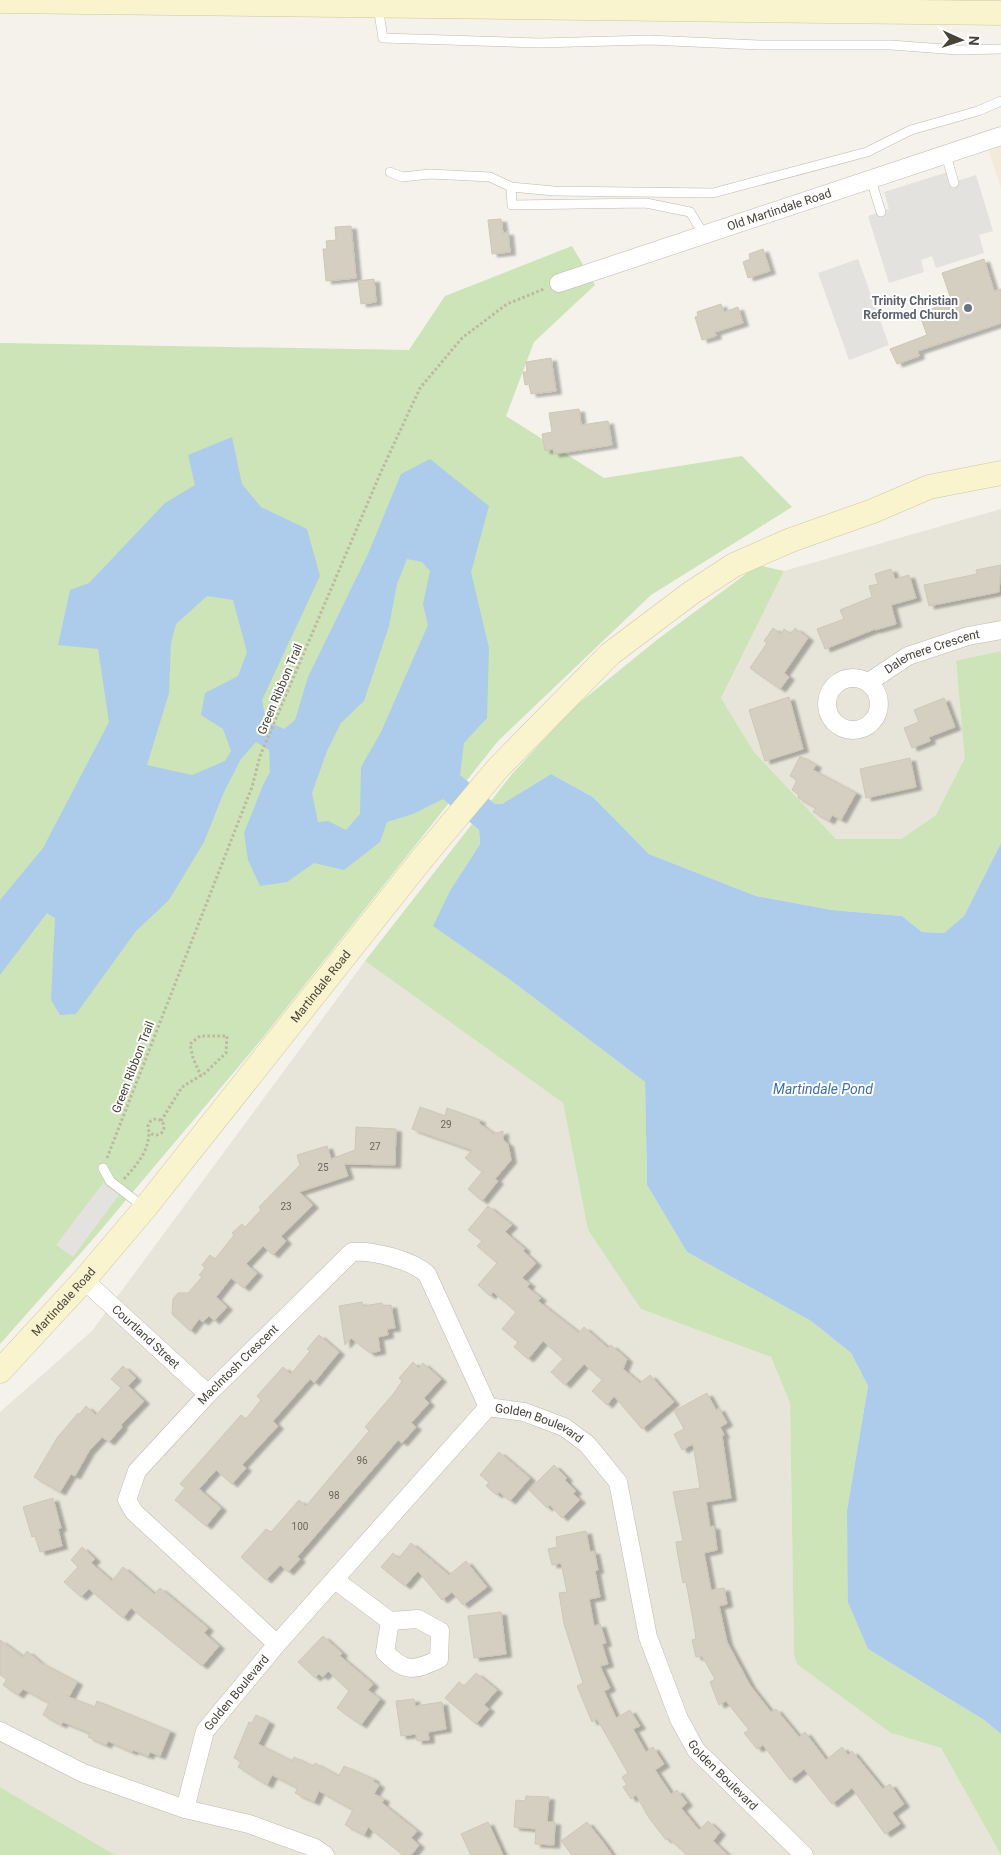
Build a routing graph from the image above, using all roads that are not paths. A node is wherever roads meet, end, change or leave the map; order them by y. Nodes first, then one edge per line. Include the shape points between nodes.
1 (0, 1) edge
2 (88, 1) edge
3 (270, 2) edge
4 (378, 6) junction
5 (1001, 13) edge
6 (1001, 49) edge
7 (1001, 101) edge
8 (1000, 140) edge
9 (946, 154) junction
10 (390, 172) dead end
11 (871, 180) junction
12 (954, 183) dead end
13 (511, 187) junction
14 (881, 212) dead end
15 (704, 235) junction
16 (560, 283) road end
17 (1001, 473) edge
18 (1001, 630) edge
19 (869, 682) dead end
20 (103, 1168) road end
21 (145, 1208) junction
22 (84, 1280) junction
23 (0, 1371) edge
24 (208, 1394) junction
25 (488, 1407) junction
26 (335, 1580) junction
27 (390, 1621) dead end
28 (277, 1644) junction
29 (0, 1731) edge
30 (185, 1809) junction
31 (325, 1855) edge
32 (804, 1855) edge

1 - 2 main road
2 - 3 main road
3 - 4 main road
4 - 5 main road
4 - 6 lane via 383,38 539,43 648,40
7 - 13 lane via 911,130 867,152 713,192 554,192
8 - 9 street, Old Martindale Road
9 - 11 street, Old Martindale Road
9 - 12 lane
10 - 13 lane via 402,177 437,174 490,177
11 - 14 lane
11 - 15 street, Old Martindale Road
13 - 15 lane via 512,205 646,203 690,212
15 - 16 street, Old Martindale Road
17 - 21 main road, Martindale Road via 929,486 734,565 690,593 610,654 498,768
18 - 19 street, Dalemere Crescent via 968,636 908,656
20 - 21 lane via 110,1181
21 - 22 main road, Martindale Road
22 - 23 main road, Martindale Road
22 - 24 street, Courtland Street
24 - 25 street, MacIntosh Crescent via 344,1258 352,1252 366,1250 418,1266 427,1274
24 - 28 street, MacIntosh Crescent via 137,1471 127,1500 134,1512
25 - 26 street, Golden Boulevard
25 - 32 street, Golden Boulevard via 524,1412 564,1427 587,1444 618,1482 648,1637 678,1719 696,1750
26 - 27 street
26 - 28 street, Golden Boulevard
28 - 30 street, Golden Boulevard via 205,1731
29 - 30 street via 83,1773
30 - 31 street via 249,1824 315,1848

